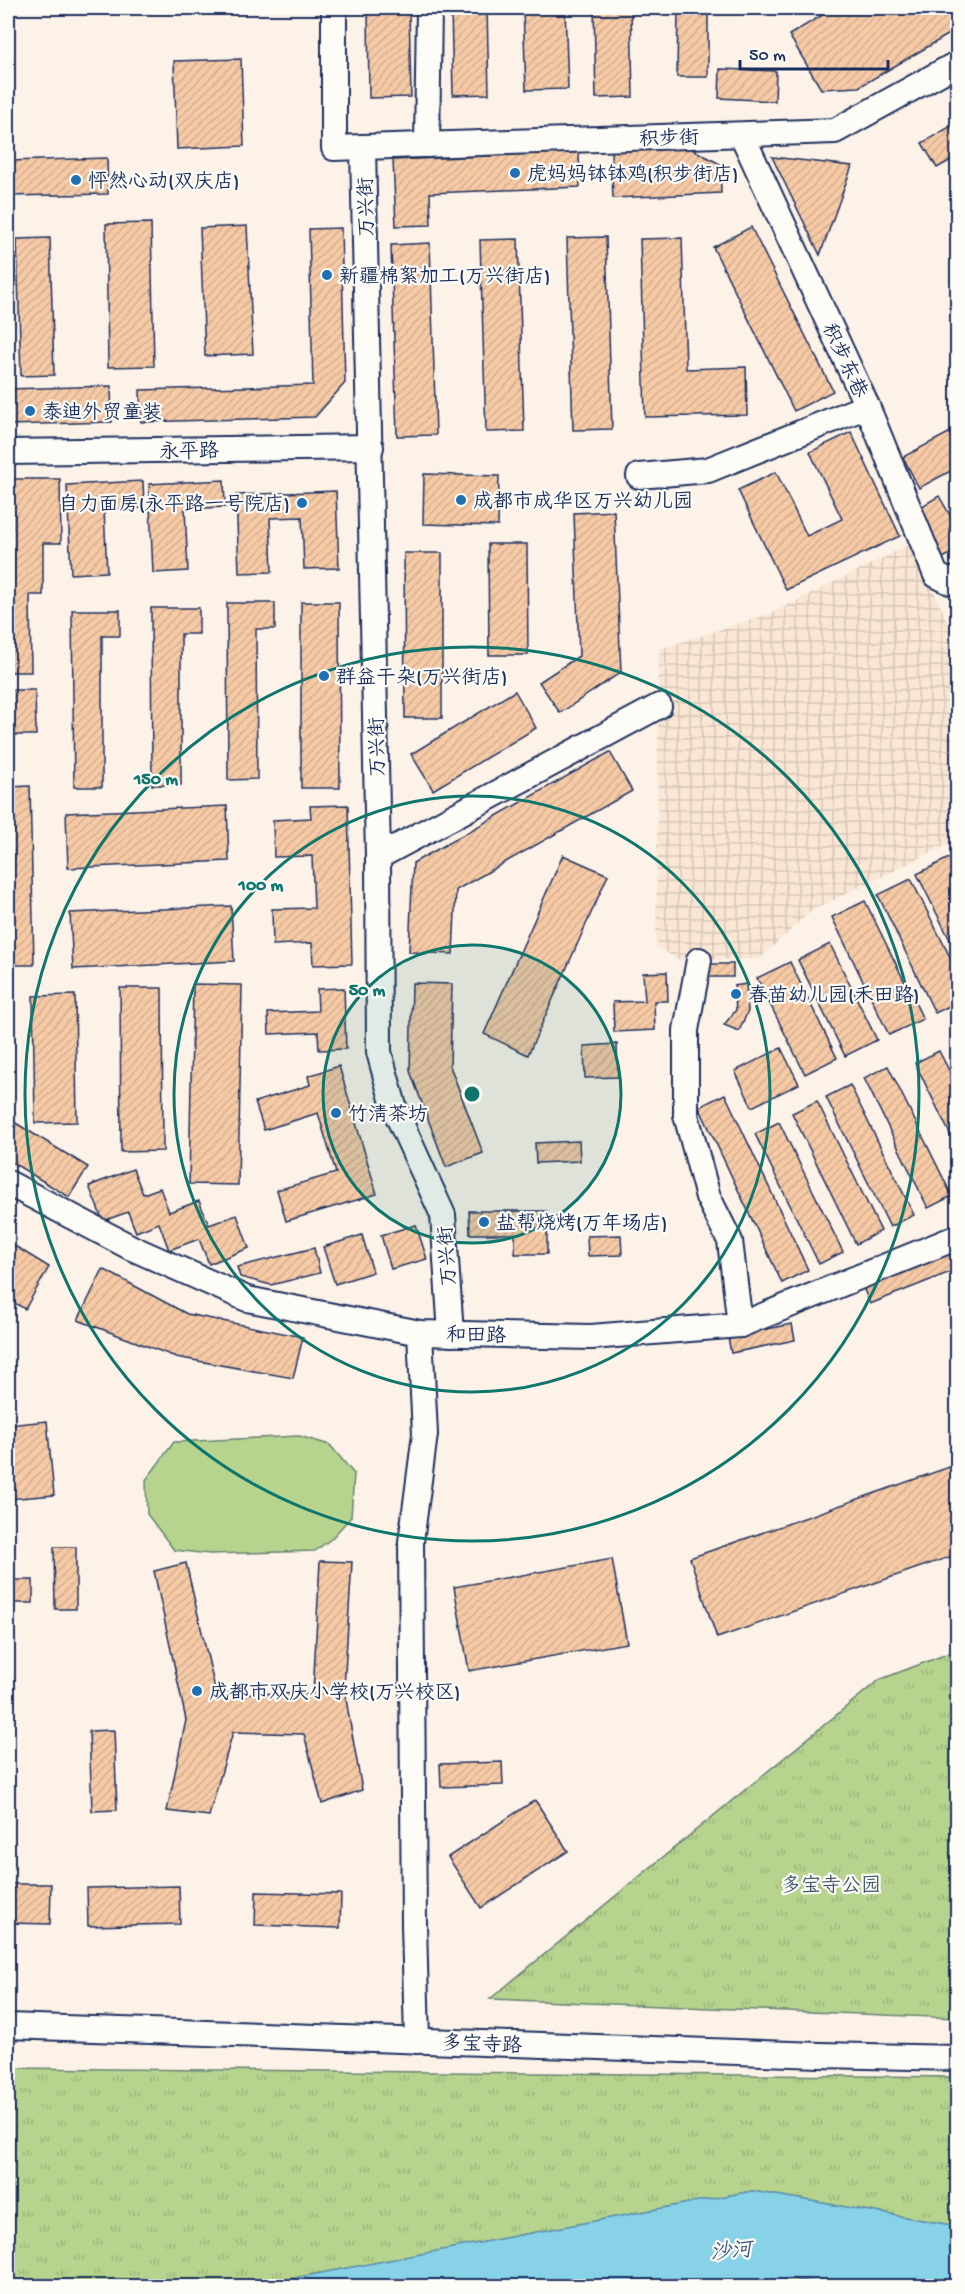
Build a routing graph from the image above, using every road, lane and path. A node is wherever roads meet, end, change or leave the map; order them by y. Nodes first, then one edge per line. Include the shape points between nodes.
1 (334, 8) edge
2 (429, 8) edge
3 (957, 63) edge
4 (742, 135) junction
5 (427, 145) junction
6 (363, 147) junction
7 (867, 406) junction
8 (370, 447) junction
9 (8, 452) edge
10 (639, 476) dead end
11 (954, 580) edge
12 (659, 706) dead end
13 (378, 857) junction
14 (699, 960) dead end
15 (8, 1183) edge
16 (957, 1237) edge
17 (740, 1325) junction
18 (420, 1333) junction
19 (451, 1334) junction
20 (8, 2026) edge
21 (417, 2041) junction
22 (957, 2058) edge

1 - 6 street, 积步街 via 334,148
2 - 5 street
3 - 4 street, 积步街 via 835,131
4 - 5 street, 积步街
4 - 7 street, 积步东巷
5 - 6 street, 积步街
6 - 8 street, 万兴街
7 - 10 street via 708,470
7 - 11 street, 积步东巷 via 936,575
8 - 9 street, 永平路
8 - 13 street, 万兴街
12 - 13 street
13 - 19 street, 万兴街 via 380,1052 395,1110 443,1215
14 - 17 street via 686,1029 686,1115 708,1197 730,1241
15 - 18 street, 和田路 via 132,1248 247,1299
16 - 17 street, 和田路
17 - 19 street, 和田路 via 591,1337
18 - 19 street, 和田路
18 - 21 street via 425,1434 411,1542
20 - 21 street, 多宝寺路
21 - 22 street, 多宝寺路

